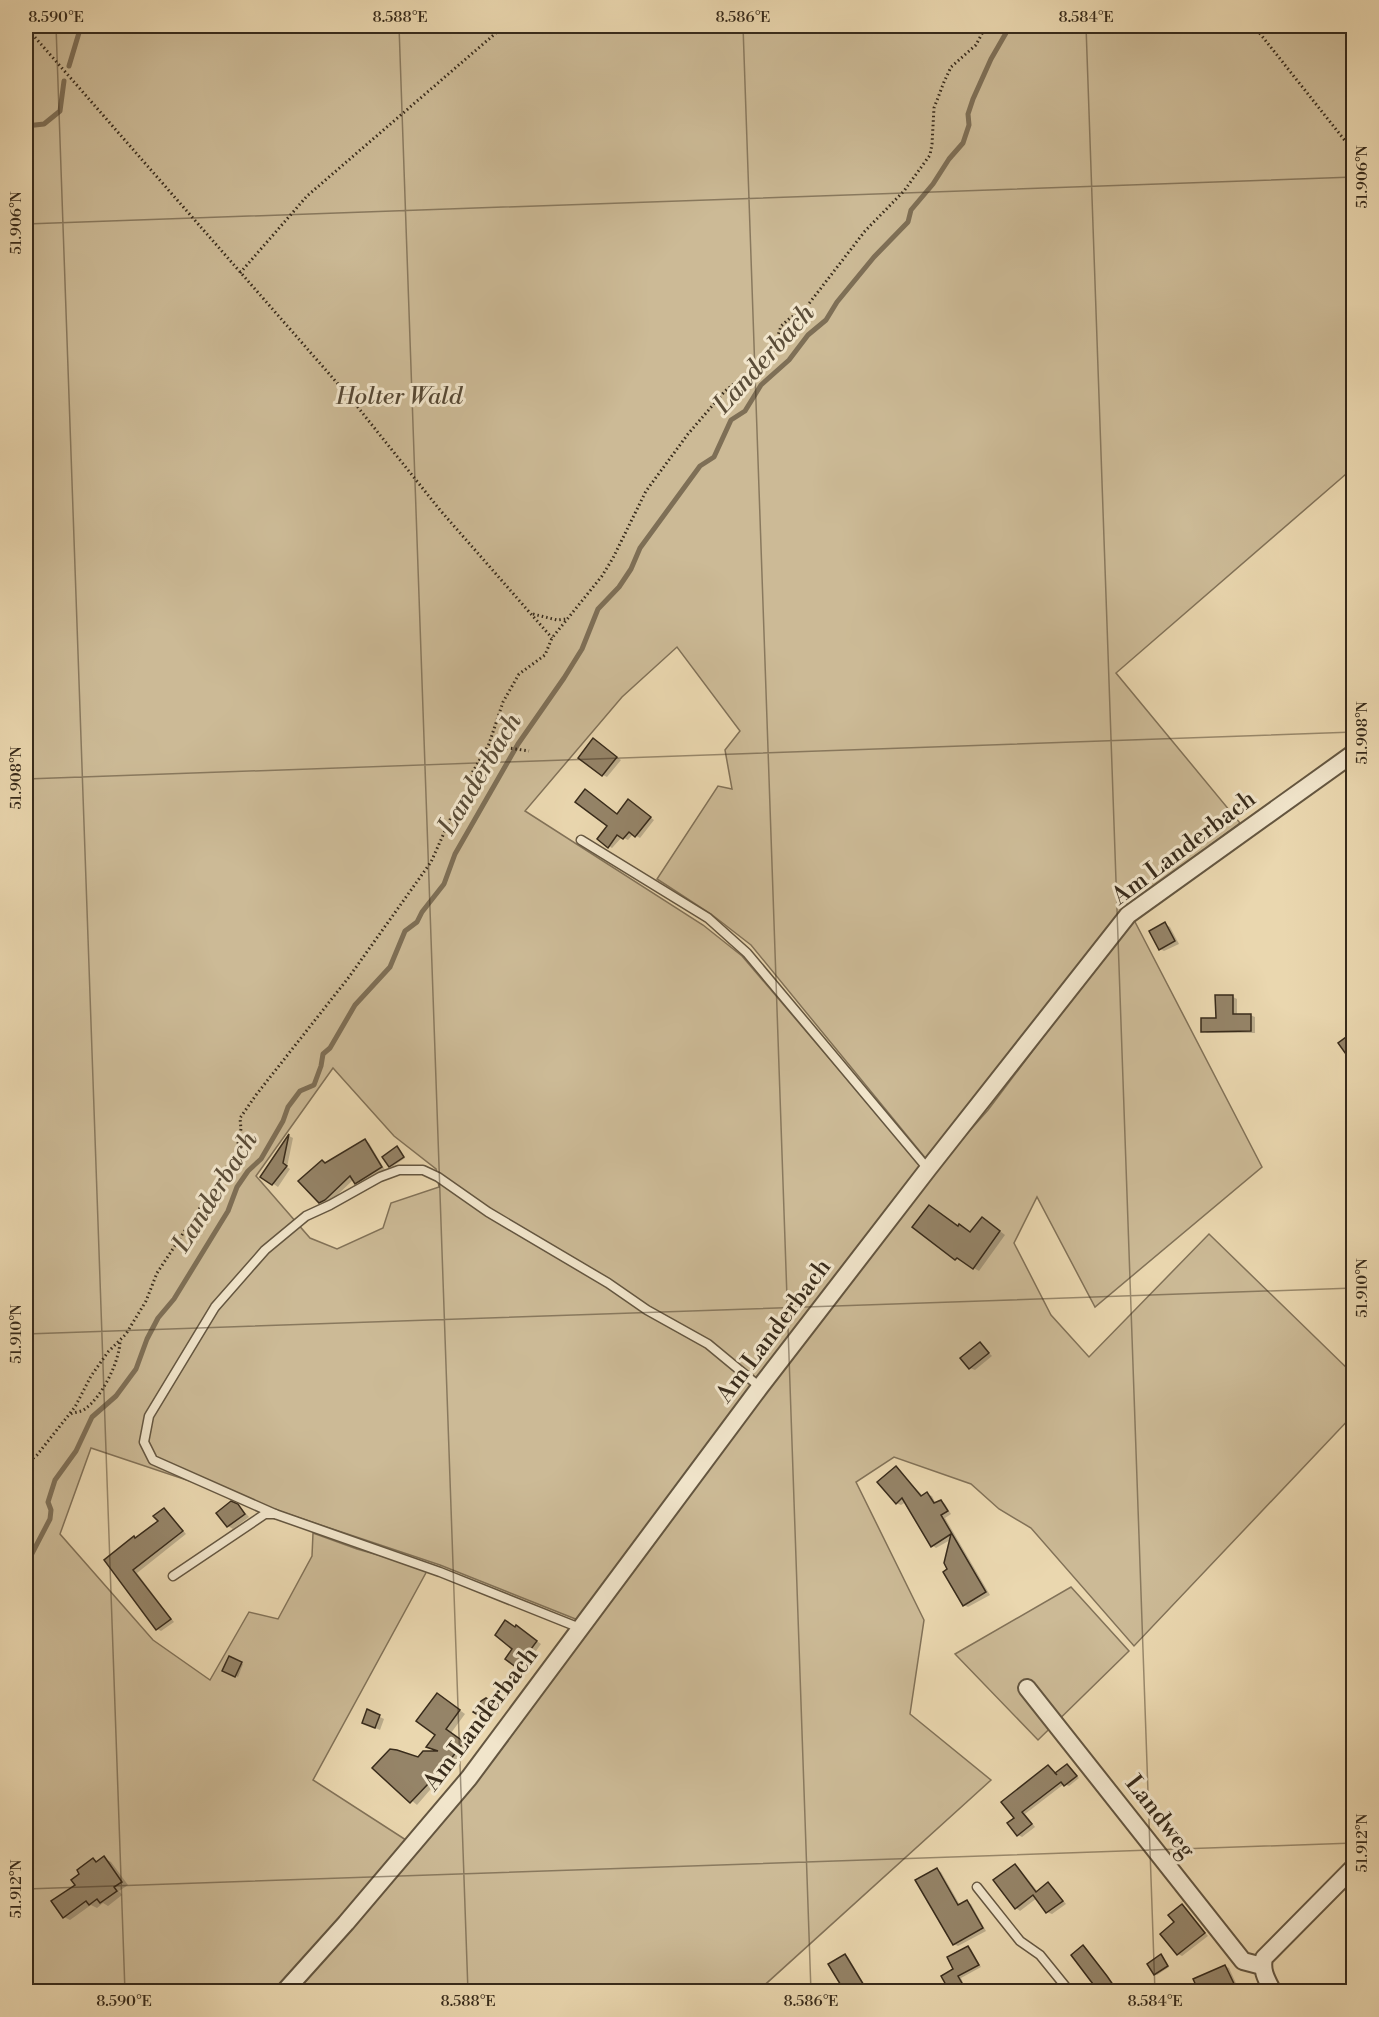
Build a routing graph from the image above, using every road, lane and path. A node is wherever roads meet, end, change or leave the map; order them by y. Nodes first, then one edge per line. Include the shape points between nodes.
1 (504, 26) edge
2 (986, 26) edge
3 (1254, 26) edge
4 (26, 27) edge
5 (1353, 152) edge
6 (240, 273) junction
7 (531, 613) junction
8 (567, 619) junction
9 (552, 638) junction
10 (501, 747) dead end
11 (529, 751) dead end
12 (1353, 753) edge
13 (581, 840) dead end
14 (928, 1169) junction
15 (120, 1340) junction
16 (760, 1387) junction
17 (69, 1414) junction
18 (26, 1464) edge
19 (275, 1514) junction
20 (173, 1576) dead end
21 (580, 1628) junction
22 (1027, 1688) dead end
23 (1353, 1867) edge
24 (977, 1887) dead end
25 (1262, 1966) junction
26 (284, 1992) edge
27 (1070, 1992) edge
28 (1273, 1992) edge

1 - 6 path via 307,196
2 - 8 path via 976,45 951,68 944,82 934,108 930,155 804,310 781,326 768,360 725,391 688,434 646,491 602,576
3 - 5 path
4 - 6 path
6 - 7 path
7 - 8 path
7 - 9 path
8 - 9 path
9 - 15 path via 546,655 519,674 510,688 489,744 472,773 464,801 453,813 431,862 240,1119 236,1153 157,1273 146,1301
10 - 11 path
12 - 14 street, Am Landerbach via 1128,915
13 - 14 lane via 708,918 747,953
14 - 16 street, Am Landerbach
15 - 17 path via 91,1376
15 - 17 path via 113,1371 96,1396 84,1410
16 - 19 lane via 708,1344 488,1212 438,1177 423,1170 399,1170 306,1216 266,1250 215,1307 149,1416 144,1442 153,1460
16 - 21 street, Am Landerbach
17 - 18 path
19 - 20 lane via 265,1514
19 - 21 lane via 440,1572
21 - 26 street, Am Landerbach via 469,1778
22 - 25 street, Landweg via 1243,1961
23 - 25 street via 1264,1958
24 - 27 lane via 1020,1941 1040,1955
25 - 28 street

